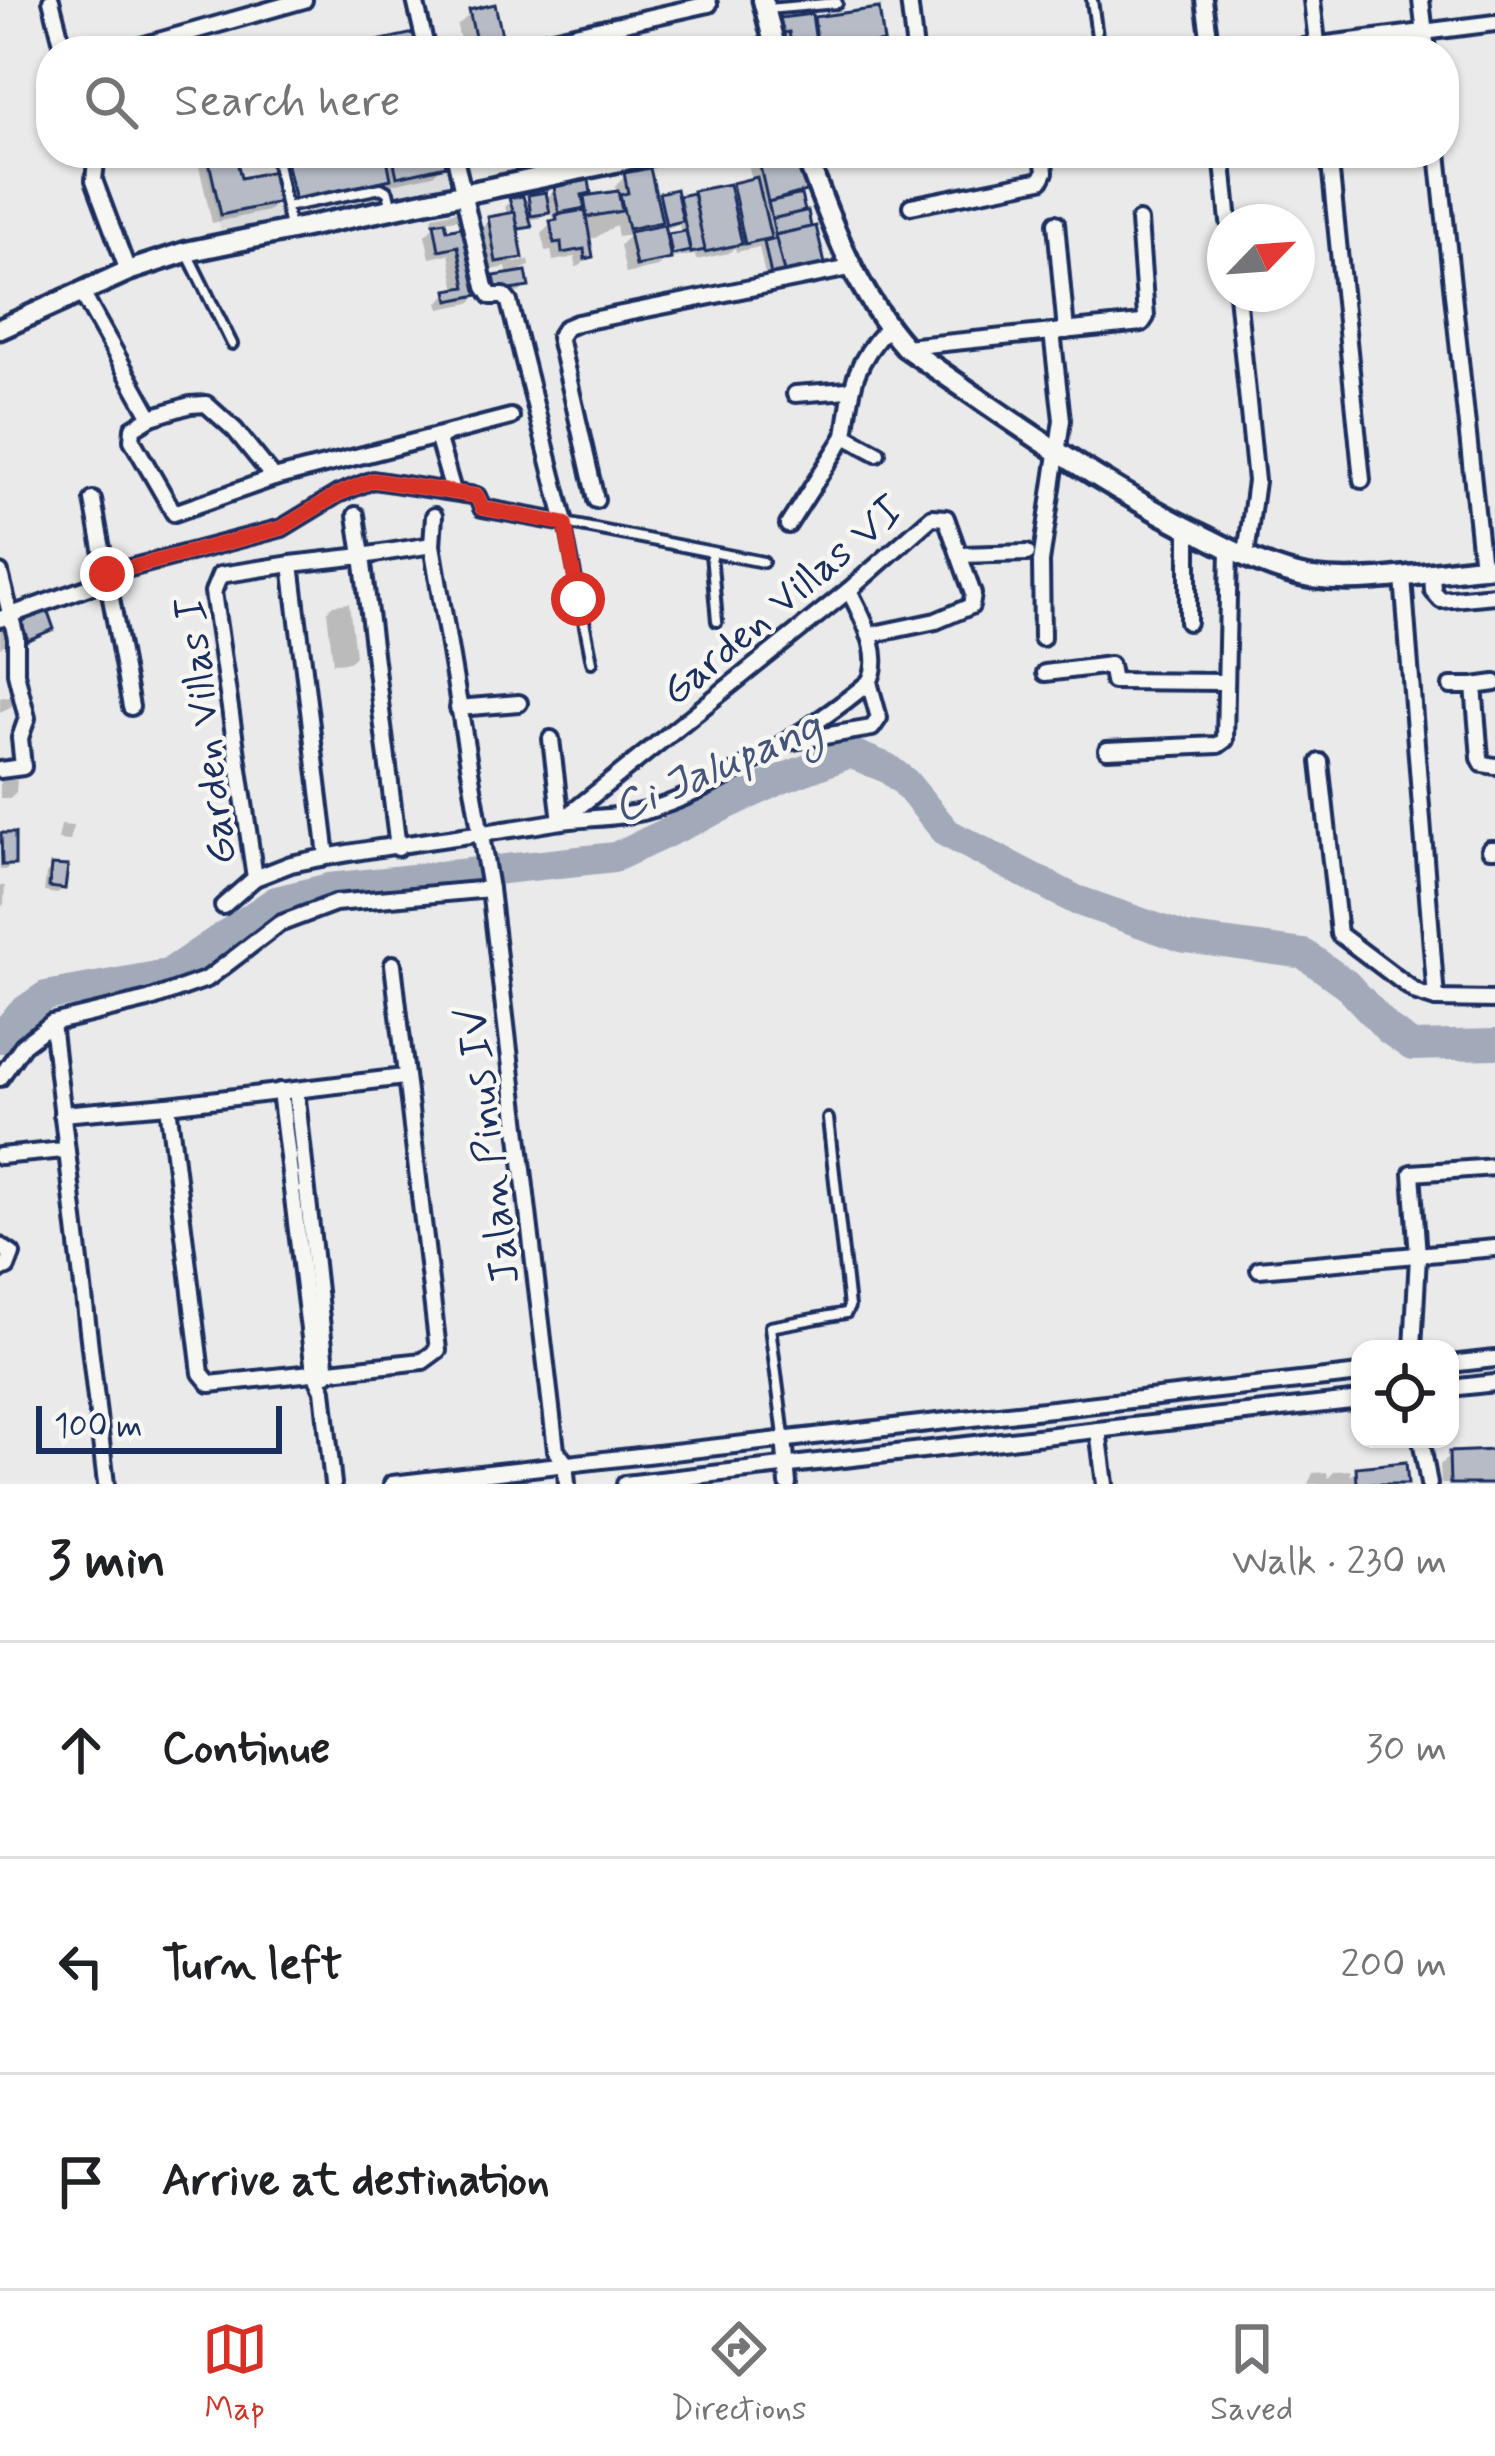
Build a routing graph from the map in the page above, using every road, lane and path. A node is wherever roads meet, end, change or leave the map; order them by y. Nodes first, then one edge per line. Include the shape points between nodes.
1 (51, 0) edge
2 (304, 0) edge
3 (909, 0) edge
4 (1092, 0) edge
5 (1204, 0) edge
6 (1312, 0) edge
7 (1421, 0) edge
8 (837, 3) dead end
9 (709, 4) dead end
10 (765, 5) edge
11 (1495, 22) edge
12 (606, 27) junction
13 (1425, 32) junction
14 (60, 36) edge
15 (169, 36) edge
16 (566, 36) edge
17 (608, 36) edge
18 (772, 36) edge
19 (913, 36) edge
20 (1098, 36) edge
21 (1209, 36) edge
22 (1316, 36) edge
23 (1400, 36) edge
24 (1425, 36) edge
25 (95, 168) edge
26 (278, 168) edge
27 (458, 168) edge
28 (580, 168) edge
29 (811, 168) edge
30 (1045, 168) edge
31 (1224, 168) edge
32 (1331, 168) edge
33 (1440, 168) edge
34 (465, 196) junction
35 (1227, 204) edge
36 (911, 206) dead end
37 (286, 207) junction
38 (392, 210) junction
39 (1138, 220) dead end
40 (1056, 223) dead end
41 (290, 230) junction
42 (186, 252) junction
43 (850, 268) junction
44 (128, 271) junction
45 (82, 293) junction
46 (1239, 312) edge
47 (887, 328) junction
48 (0, 329) edge
49 (1059, 332) junction
50 (232, 344) dead end
51 (904, 347) junction
52 (848, 390) junction
53 (795, 394) dead end
54 (151, 417) junction
55 (511, 417) dead end
56 (437, 436) junction
57 (845, 436) junction
58 (1058, 452) junction
59 (877, 453) dead end
60 (274, 478) junction
61 (1362, 481) dead end
62 (453, 491) junction
63 (93, 500) dead end
64 (596, 500) dead end
65 (356, 515) dead end
66 (434, 516) dead end
67 (565, 524) junction
68 (788, 525) dead end
69 (1187, 528) junction
70 (432, 545) junction
71 (1237, 552) junction
72 (1027, 553) dead end
73 (711, 554) junction
74 (961, 555) junction
75 (362, 556) junction
76 (763, 562) dead end
77 (291, 564) junction
78 (1489, 566) edge
79 (0, 573) edge
80 (1432, 573) junction
81 (107, 577) junction
82 (1403, 577) junction
83 (848, 590) junction
84 (1495, 595) edge
85 (5, 618) edge
86 (717, 621) dead end
87 (1188, 622) dead end
88 (869, 634) junction
89 (1042, 638) dead end
90 (592, 662) dead end
91 (1045, 673) dead end
92 (19, 682) junction
93 (869, 682) junction
94 (1224, 682) junction
95 (1495, 683) edge
96 (0, 685) edge
97 (1451, 686) dead end
98 (1474, 686) junction
99 (519, 703) dead end
100 (131, 706) dead end
101 (458, 709) junction
102 (551, 739) dead end
103 (783, 743) junction
104 (1107, 750) dead end
105 (1320, 762) dead end
106 (1495, 766) edge
107 (0, 770) edge
108 (561, 821) junction
109 (483, 839) junction
110 (398, 848) junction
111 (327, 856) junction
112 (255, 878) junction
113 (490, 885) junction
114 (224, 906) dead end
115 (393, 964) dead end
116 (1436, 999) junction
117 (1495, 1000) edge
118 (52, 1023) junction
119 (404, 1077) junction
120 (0, 1078) edge
121 (288, 1090) junction
122 (168, 1105) junction
123 (62, 1114) junction
124 (828, 1119) dead end
125 (64, 1150) junction
126 (0, 1156) edge
127 (1495, 1167) edge
128 (0, 1246) edge
129 (1495, 1248) edge
130 (1418, 1256) junction
131 (1259, 1269) dead end
132 (0, 1270) edge
133 (1413, 1340) edge
134 (1495, 1359) edge
135 (1459, 1363) edge
136 (322, 1371) junction
137 (1351, 1375) edge
138 (1495, 1383) edge
139 (1459, 1387) edge
140 (1108, 1401) junction
141 (1351, 1401) edge
142 (1081, 1405) junction
143 (1098, 1430) junction
144 (784, 1437) junction
145 (1422, 1448) edge
146 (557, 1458) junction
147 (786, 1466) junction
148 (1428, 1483) edge
149 (106, 1484) edge
150 (333, 1484) edge
151 (392, 1484) edge
152 (550, 1484) edge
153 (567, 1484) edge
154 (625, 1484) edge
155 (788, 1484) edge
156 (1105, 1484) edge

1 - 14 street
2 - 15 street
3 - 19 street
4 - 20 lane
5 - 21 street
6 - 22 street
7 - 13 street
8 - 10 lane
9 - 12 street
10 - 18 main road
11 - 13 street
12 - 16 street
12 - 17 street
13 - 23 street
13 - 24 street
25 - 44 street
26 - 37 lane
27 - 34 street
28 - 34 main road
29 - 43 main road
30 - 36 street via 1041,180
31 - 35 street
32 - 61 street
33 - 78 street
34 - 38 main road
34 - 67 street via 487,293 509,302
37 - 38 lane via 381,188
37 - 41 lane
38 - 41 main road
39 - 49 street via 1142,322
40 - 49 street
41 - 42 main road
42 - 44 main road
42 - 50 lane
43 - 47 main road
43 - 64 street via 565,328 559,337
44 - 45 main road
45 - 48 main road
45 - 54 street
46 - 71 street via 1256,482
47 - 51 main road
47 - 52 street
49 - 51 street
49 - 58 street
51 - 58 main road
52 - 53 street
52 - 57 street
54 - 60 street via 206,404
54 - 60 street via 133,428 131,440 174,513
55 - 56 street
56 - 60 street
56 - 62 street
57 - 59 street
57 - 68 street
58 - 69 main road
58 - 89 street via 1041,562
62 - 67 street via 477,496 482,508
62 - 81 street via 373,480 282,528
63 - 81 street
65 - 75 street
66 - 70 street, Jalan Pinus IV
67 - 73 lane
67 - 90 lane
69 - 71 main road
69 - 87 street
70 - 75 street
70 - 101 street, Jalan Pinus IV
71 - 82 main road via 1306,577
71 - 94 street
72 - 74 street
73 - 76 lane
73 - 86 lane
74 - 83 street, Garden Villas VI via 946,518 932,517
74 - 88 street, Garden Villas VI via 971,606 936,622
75 - 77 street
75 - 110 street
77 - 111 street
77 - 112 street, Garden Villas I via 220,575 213,592
78 - 80 main road
79 - 85 street
80 - 82 main road
80 - 84 street via 1441,600
81 - 85 street
81 - 100 street
82 - 116 street
83 - 88 street
83 - 108 street, Garden Villas VI
85 - 92 street via 16,638
88 - 93 street
91 - 94 street via 1110,665 1113,681
92 - 96 street
92 - 107 street via 24,763
93 - 103 street
93 - 103 street via 879,718 872,728
94 - 104 street via 1222,743
95 - 98 street
97 - 98 street
98 - 106 street via 1480,758
99 - 101 street
101 - 109 street, Jalan Pinus IV
102 - 108 street
103 - 108 street via 652,809
105 - 116 street via 1339,934
108 - 109 street
109 - 110 street
109 - 113 street, Jalan Pinus IV
110 - 111 street
111 - 112 street
112 - 114 street
113 - 118 street via 335,903 279,924 207,979
113 - 146 street, Jalan Pinus IV
115 - 119 street
116 - 117 street
118 - 120 street
118 - 123 street
119 - 121 street
119 - 136 street via 438,1351 423,1361
121 - 122 street
121 - 136 street
122 - 123 street
122 - 136 street via 205,1381
123 - 125 street
124 - 144 lane via 849,1307 770,1328
125 - 126 street
125 - 149 street
127 - 130 street via 1413,1171
128 - 132 street via 12,1254
129 - 130 street
130 - 131 street
130 - 133 street
134 - 135 street
136 - 150 street
137 - 140 street
138 - 139 street
140 - 142 street
140 - 143 street
141 - 143 street
142 - 143 street
142 - 144 street
143 - 147 street
143 - 156 street
144 - 146 street
144 - 147 street
145 - 148 street
146 - 151 street
146 - 152 street
146 - 153 street
147 - 154 street
147 - 155 street

